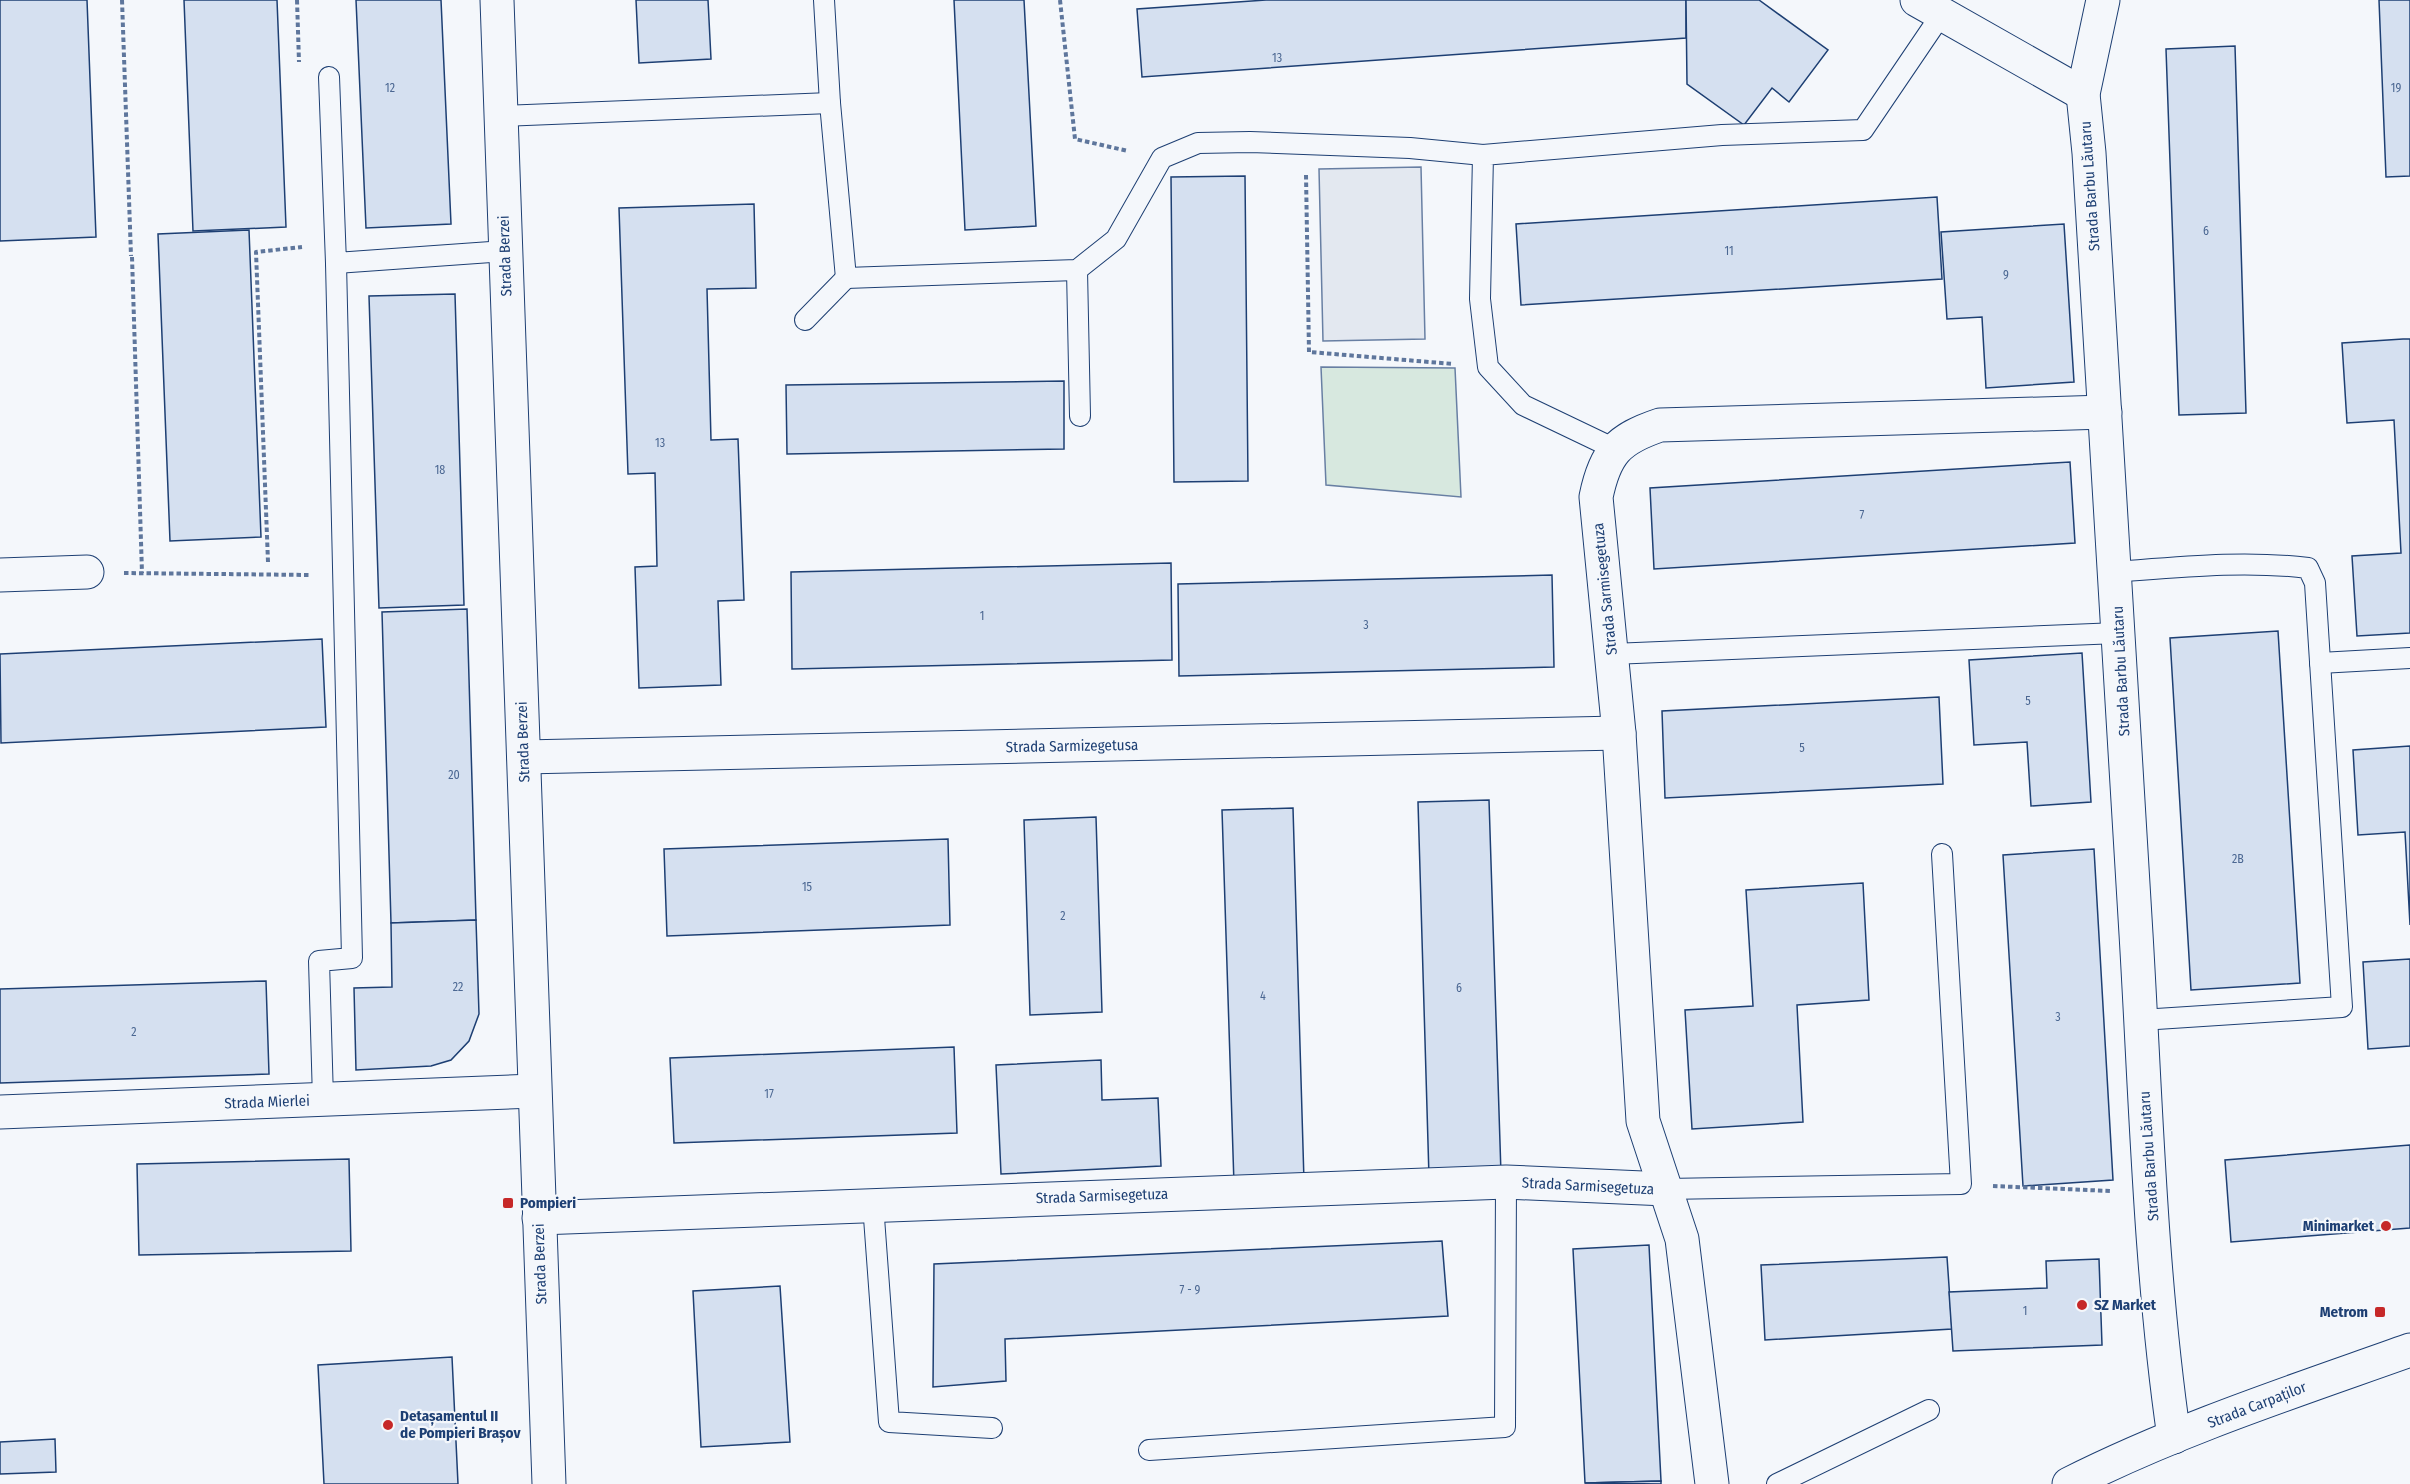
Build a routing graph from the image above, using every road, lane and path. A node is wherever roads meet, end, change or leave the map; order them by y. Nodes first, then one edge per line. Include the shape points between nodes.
1 (122, 0) edge
2 (497, 0) edge
3 (824, 0) edge
4 (1060, 0) edge
5 (2103, 0) edge
6 (1929, 7) edge
7 (329, 77) dead end
8 (2083, 94) junction
9 (830, 103) junction
10 (501, 116) junction
11 (1305, 144) junction
12 (1483, 155) junction
13 (1162, 158) junction
14 (305, 238) dead end
15 (505, 252) junction
16 (336, 263) junction
17 (1077, 270) junction
18 (846, 278) junction
19 (805, 320) dead end
20 (1488, 367) junction
21 (2105, 412) junction
22 (1080, 416) dead end
23 (1615, 449) junction
24 (268, 562) dead end
25 (87, 572) joint
26 (2115, 572) junction
27 (142, 573) junction
28 (0, 575) edge
29 (342, 576) junction
30 (2118, 633) junction
31 (1612, 654) junction
32 (2410, 658) edge
33 (2320, 663) junction
34 (1619, 733) junction
35 (524, 757) junction
36 (1942, 854) dead end
37 (2141, 1020) junction
38 (534, 1091) junction
39 (323, 1100) junction
40 (0, 1112) edge
41 (1506, 1182) junction
42 (1961, 1184) junction
43 (1666, 1190) junction
44 (2151, 1192) junction
45 (873, 1204) junction
46 (538, 1218) junction
47 (2408, 1354) edge
48 (1929, 1410) dead end
49 (992, 1428) dead end
50 (2174, 1437) junction
51 (1149, 1450) dead end
52 (2109, 1475) edge
53 (549, 1484) edge
54 (1712, 1484) edge
55 (1777, 1484) edge
56 (2069, 1484) edge

1 - 27 path
2 - 10 street, Strada Berzei
3 - 9 lane
4 - 13 path via 1075,140
5 - 8 street, Strada Barbu Lăutaru
6 - 8 street
6 - 12 lane via 1863,130 1722,135
7 - 16 lane
8 - 21 street, Strada Barbu Lăutaru
9 - 10 lane
9 - 18 lane
10 - 15 street, Strada Berzei
11 - 12 lane
11 - 13 lane via 1198,143
11 - 20 path via 1309,352
12 - 20 lane via 1480,299
13 - 17 lane via 1116,239
14 - 24 path via 305,246 256,252
15 - 16 lane
15 - 35 street, Strada Berzei
16 - 29 lane
17 - 18 lane
17 - 22 lane
18 - 19 lane
20 - 23 lane via 1523,405
21 - 23 street via 1660,425 1635,434
21 - 26 street, Strada Barbu Lăutaru
23 - 31 street, Strada Sarmisegetuza via 1601,472 1596,497
25 - 27 path
25 - 28 street
26 - 30 street, Strada Barbu Lăutaru
26 - 33 lane via 2230,564 2308,568 2315,583
27 - 29 path
29 - 39 lane via 352,958 319,961
30 - 31 lane
30 - 37 street, Strada Barbu Lăutaru
31 - 34 street, Strada Sarmisegetuza
32 - 33 lane
33 - 37 lane via 2342,1007
34 - 35 street, Strada Sarmizegetusa
34 - 43 street, Strada Sarmisegetuza via 1643,1121
35 - 38 street, Strada Berzei
36 - 42 lane
37 - 44 street, Strada Barbu Lăutaru
38 - 39 street, Strada Mierlei
38 - 46 street, Strada Berzei
39 - 40 street, Strada Mierlei
41 - 43 street, Strada Sarmisegetuza
41 - 45 street, Strada Sarmisegetuza
41 - 51 lane via 1505,1427
42 - 43 lane
42 - 44 path
43 - 54 street, Strada Sarmisegetuza via 1682,1239
44 - 50 street, Strada Barbu Lăutaru via 2165,1375
45 - 46 street, Strada Sarmisegetuza
45 - 49 lane via 889,1422
46 - 53 street, Strada Berzei
47 - 50 street, Strada Carpaților via 2267,1400
48 - 55 lane
50 - 52 street, Strada Carpaților
52 - 56 street, Strada Carpaților

